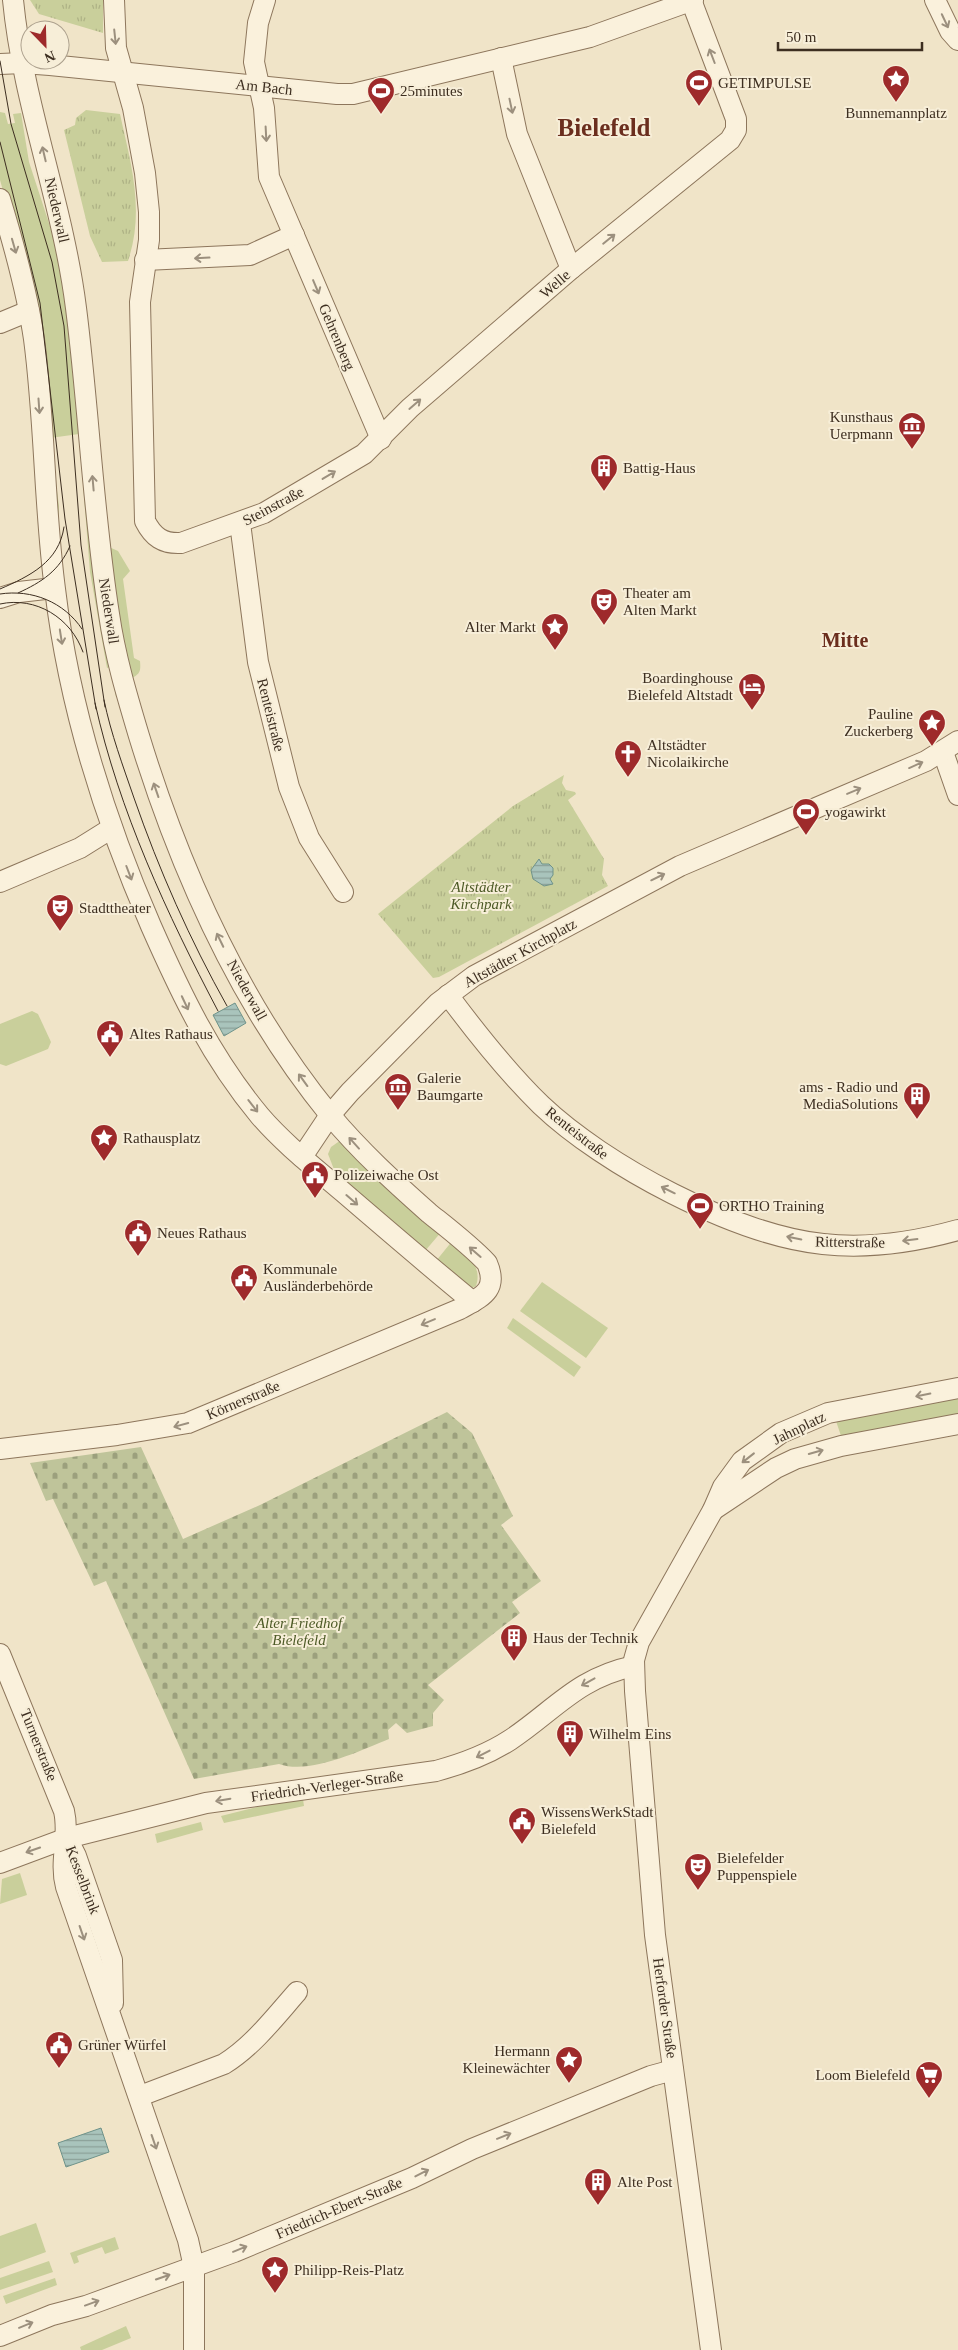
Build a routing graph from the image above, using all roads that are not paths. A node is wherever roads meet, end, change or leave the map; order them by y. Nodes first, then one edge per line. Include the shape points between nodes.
1 (13, 0) edge
2 (114, 0) edge
3 (266, 0) edge
4 (691, 0) edge
5 (935, 0) edge
6 (958, 40) edge
7 (20, 44) edge
8 (501, 58) junction
9 (20, 63) edge
10 (0, 64) edge
11 (70, 68) edge
12 (25, 70) edge
13 (123, 73) junction
14 (259, 86) junction
15 (0, 199) edge
16 (294, 235) junction
17 (145, 260) junction
18 (571, 269) junction
19 (29, 311) junction
20 (0, 323) edge
21 (381, 439) junction
22 (240, 524) junction
23 (54, 588) junction
24 (0, 598) edge
25 (950, 746) edge
26 (958, 795) edge
27 (112, 828) junction
28 (0, 882) edge
29 (343, 892) dead end
30 (448, 995) junction
31 (330, 1115) junction
32 (302, 1157) junction
33 (744, 1224) joint
34 (958, 1230) edge
35 (479, 1297) junction
36 (958, 1388) edge
37 (958, 1424) edge
38 (0, 1449) edge
39 (713, 1510) junction
40 (0, 1654) edge
41 (634, 1666) junction
42 (67, 1838) junction
43 (0, 1863) edge
44 (297, 1992) dead end
45 (673, 2070) junction
46 (140, 2096) junction
47 (194, 2267) junction
48 (0, 2336) edge
49 (194, 2350) edge
50 (712, 2350) edge

1 - 7 street, Niederwall
2 -> 13 street via 114,34
3 - 14 street, Gehrenberg via 258,24 255,49
4 - 8 street, Am Bach via 605,33
18 -> 4 street, Welle via 734,135 736,119
5 -> 6 street
8 - 14 street, Am Bach via 353,94
8 -> 18 street via 517,134
9 - 10 street
11 - 13 street, Am Bach
31 -> 12 street, Niederwall via 278,1043 222,944 164,813 128,702 115,649 97,532 76,304
13 - 14 street, Am Bach
13 - 17 street via 145,173 149,230
14 -> 16 street, Gehrenberg via 264,108 269,177
15 -> 19 street
16 -> 17 street via 250,255
16 -> 21 street, Gehrenberg
17 - 22 street, Steinstraße via 140,302 145,521 154,536 170,544
21 -> 18 street, Welle via 410,408
19 - 20 street
19 -> 23 street
22 -> 21 street, Steinstraße via 364,454
22 - 29 street, Renteistraße via 258,662 289,787 308,838
23 - 24 street
23 -> 27 street via 73,698
25 - 26 street
30 -> 25 street, Altstädter Kirchplatz via 474,976 614,900
27 - 28 street via 80,848
27 -> 32 street via 138,896 198,1028 223,1068 260,1116
30 - 31 street, Altstädter Kirchplatz
33 -> 30 street, Renteistraße via 626,1170 559,1121 492,1053
31 - 32 street
35 -> 31 street, Niederwall via 492,1284 487,1264 375,1164
32 -> 35 street
34 -> 33 street, Ritterstraße via 924,1239 884,1244 822,1244
35 -> 38 street, Körnerstraße via 188,1423
36 -> 39 street, Jahnplatz via 828,1413 781,1433 742,1461 723,1487
39 -> 37 street, Jahnplatz via 795,1459 818,1451
39 - 41 street, Jahnplatz via 639,1642
40 - 42 street, Turnerstraße via 64,1811
41 -> 42 street, Friedrich-Verleger-Straße via 584,1684 508,1741 457,1765 436,1771 216,1802
41 - 45 street, Herforder Straße via 654,1927
42 -> 43 street, Friedrich-Verleger-Straße
42 - 46 street, Kesselbrink via 62,1862 66,1887
44 - 46 street via 234,2058
47 -> 45 street, Friedrich-Ebert-Straße via 412,2178 472,2149
45 - 50 street, Herforder Straße
46 -> 47 street, Kesselbrink
48 -> 47 street, Friedrich-Ebert-Straße
47 - 49 street, Kesselbrink

